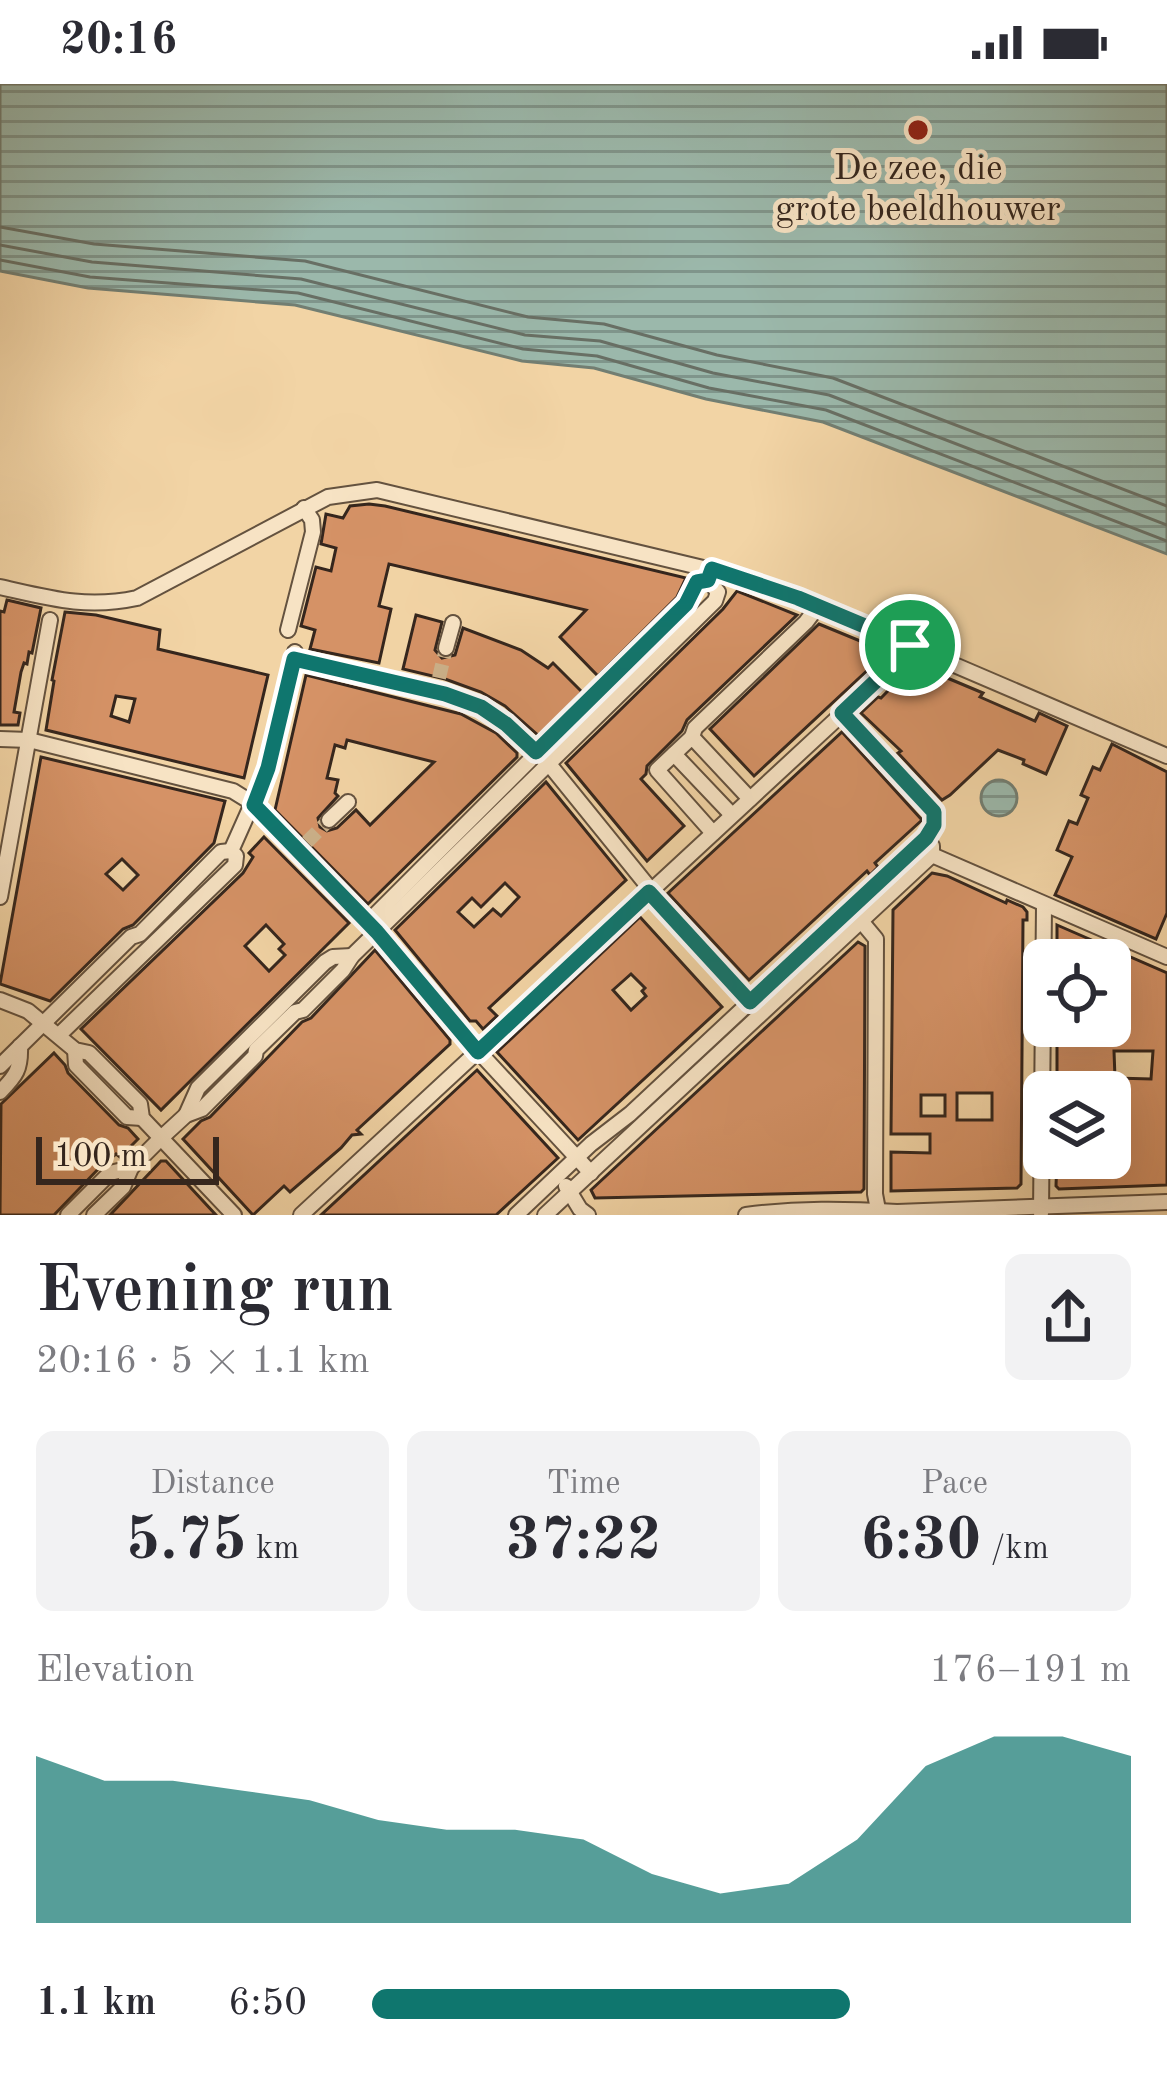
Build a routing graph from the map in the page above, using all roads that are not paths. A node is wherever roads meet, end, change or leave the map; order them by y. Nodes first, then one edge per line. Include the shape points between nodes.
1 (304, 508) junction
2 (710, 575) junction
3 (0, 586) edge
4 (818, 606) junction
5 (50, 620) dead end
6 (453, 623) dead end
7 (288, 630) dead end
8 (910, 645) junction
9 (446, 648) tunnel mouth
10 (842, 713) junction
11 (692, 737) junction
12 (6, 738) edge
13 (29, 740) junction
14 (536, 752) junction
15 (674, 754) junction
16 (1167, 756) edge
17 (549, 764) junction
18 (750, 799) junction
19 (348, 802) dead end
20 (254, 805) junction
21 (732, 815) junction
22 (329, 820) tunnel mouth
23 (713, 832) junction
24 (926, 838) junction
25 (231, 851) junction
26 (932, 855) junction
27 (650, 891) junction
28 (0, 897) edge
29 (1044, 906) junction
30 (861, 921) junction
31 (372, 928) junction
32 (1166, 954) edge
33 (0, 1000) edge
34 (755, 1007) junction
35 (42, 1023) junction
36 (59, 1035) junction
37 (20, 1046) junction
38 (478, 1052) junction
39 (0, 1066) edge
40 (0, 1092) edge
41 (161, 1138) junction
42 (577, 1157) junction
43 (131, 1168) junction
44 (591, 1173) junction
45 (554, 1179) junction
46 (571, 1191) junction
47 (541, 1192) junction
48 (1167, 1202) edge
49 (1041, 1211) edge
50 (878, 1212) edge
51 (550, 1213) edge
52 (68, 1215) edge
53 (94, 1215) edge
54 (234, 1215) edge
55 (302, 1215) edge
56 (516, 1215) edge
57 (588, 1215) edge
58 (746, 1215) edge

1 - 2 street via 377,490
1 - 3 street via 136,598 80,604
1 - 7 street via 313,532
2 - 4 street via 746,578
2 - 14 street
2 - 17 street via 715,601
4 - 8 street
4 - 11 street
5 - 13 street
6 - 9 street
8 - 10 street
8 - 16 street
10 - 18 street
10 - 24 street via 934,812
11 - 15 street
11 - 18 street
12 - 13 street
13 - 20 street via 233,791
13 - 28 street
14 - 17 street
14 - 20 street via 481,707 437,685 295,656
14 - 31 street
15 - 21 street
15 - 23 street via 657,770
17 - 27 street
17 - 31 street
18 - 21 street
19 - 22 street
20 - 25 street
20 - 31 street via 302,846
21 - 23 street
23 - 27 street
24 - 26 street
24 - 34 street
25 - 35 street
25 - 36 street via 235,865
26 - 29 street
26 - 30 street
27 - 34 street
27 - 38 street
29 - 32 street
29 - 49 street
30 - 34 street
30 - 50 street via 876,939
31 - 38 street
31 - 41 street via 303,1010
33 - 35 street
34 - 42 street
34 - 44 street
35 - 36 street
35 - 37 street
36 - 41 street via 140,1104
37 - 39 street
37 - 40 street via 17,1075
38 - 42 street
38 - 55 street
41 - 43 street
41 - 54 street
42 - 44 street
42 - 45 street
43 - 52 street via 110,1173
43 - 53 street
44 - 46 street
45 - 46 street
45 - 47 street
46 - 51 street
46 - 57 street
47 - 51 street
47 - 56 street
48 - 49 street
49 - 50 street
50 - 58 street

